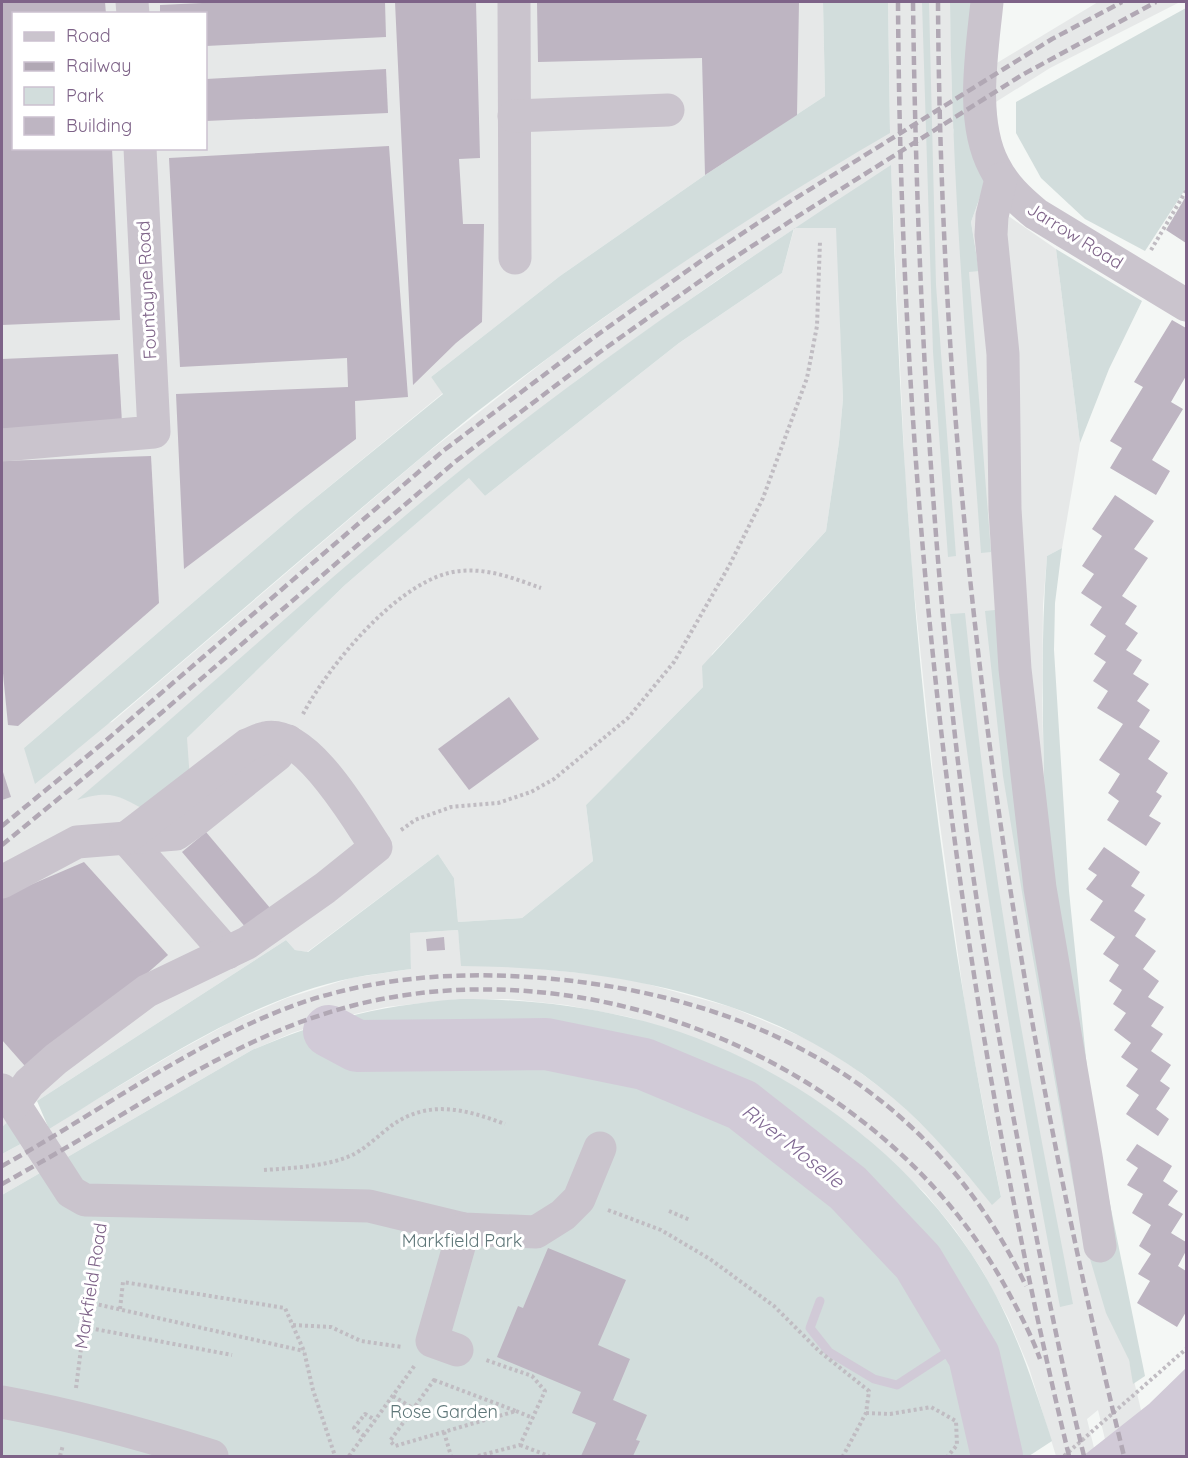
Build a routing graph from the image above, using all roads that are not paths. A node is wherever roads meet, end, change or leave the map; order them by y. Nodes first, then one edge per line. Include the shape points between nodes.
1 (514, 2) edge
2 (987, 2) edge
3 (668, 110) dead end
4 (514, 116) junction
5 (140, 150) edge
6 (1002, 179) junction
7 (514, 258) dead end
8 (1186, 305) edge
9 (2, 445) edge
10 (126, 838) junction
11 (2, 882) edge
12 (227, 953) junction
13 (8, 1097) edge
14 (600, 1148) dead end
15 (464, 1229) junction
16 (1100, 1246) dead end
17 (444, 1346) road end
18 (2, 1402) edge
19 (212, 1456) edge

1 - 4 street
2 - 6 street, Jarrow Road via 981,70 982,132
3 - 4 street
4 - 7 street
5 - 9 street, Fountayne Road via 154,432
6 - 8 street, Jarrow Road via 1036,214
6 - 16 street via 992,216 992,235 1003,354 1005,509 1015,669 1040,888
10 - 11 street via 77,842
10 - 12 street
10 - 12 street via 248,745 266,737 288,741 325,772 376,847 248,943
12 - 13 street via 147,991
13 - 15 street, Markfield Road via 71,1191 85,1200 369,1206
14 - 15 street via 579,1199 564,1215 536,1232
15 - 17 street
18 - 19 street via 149,1436

